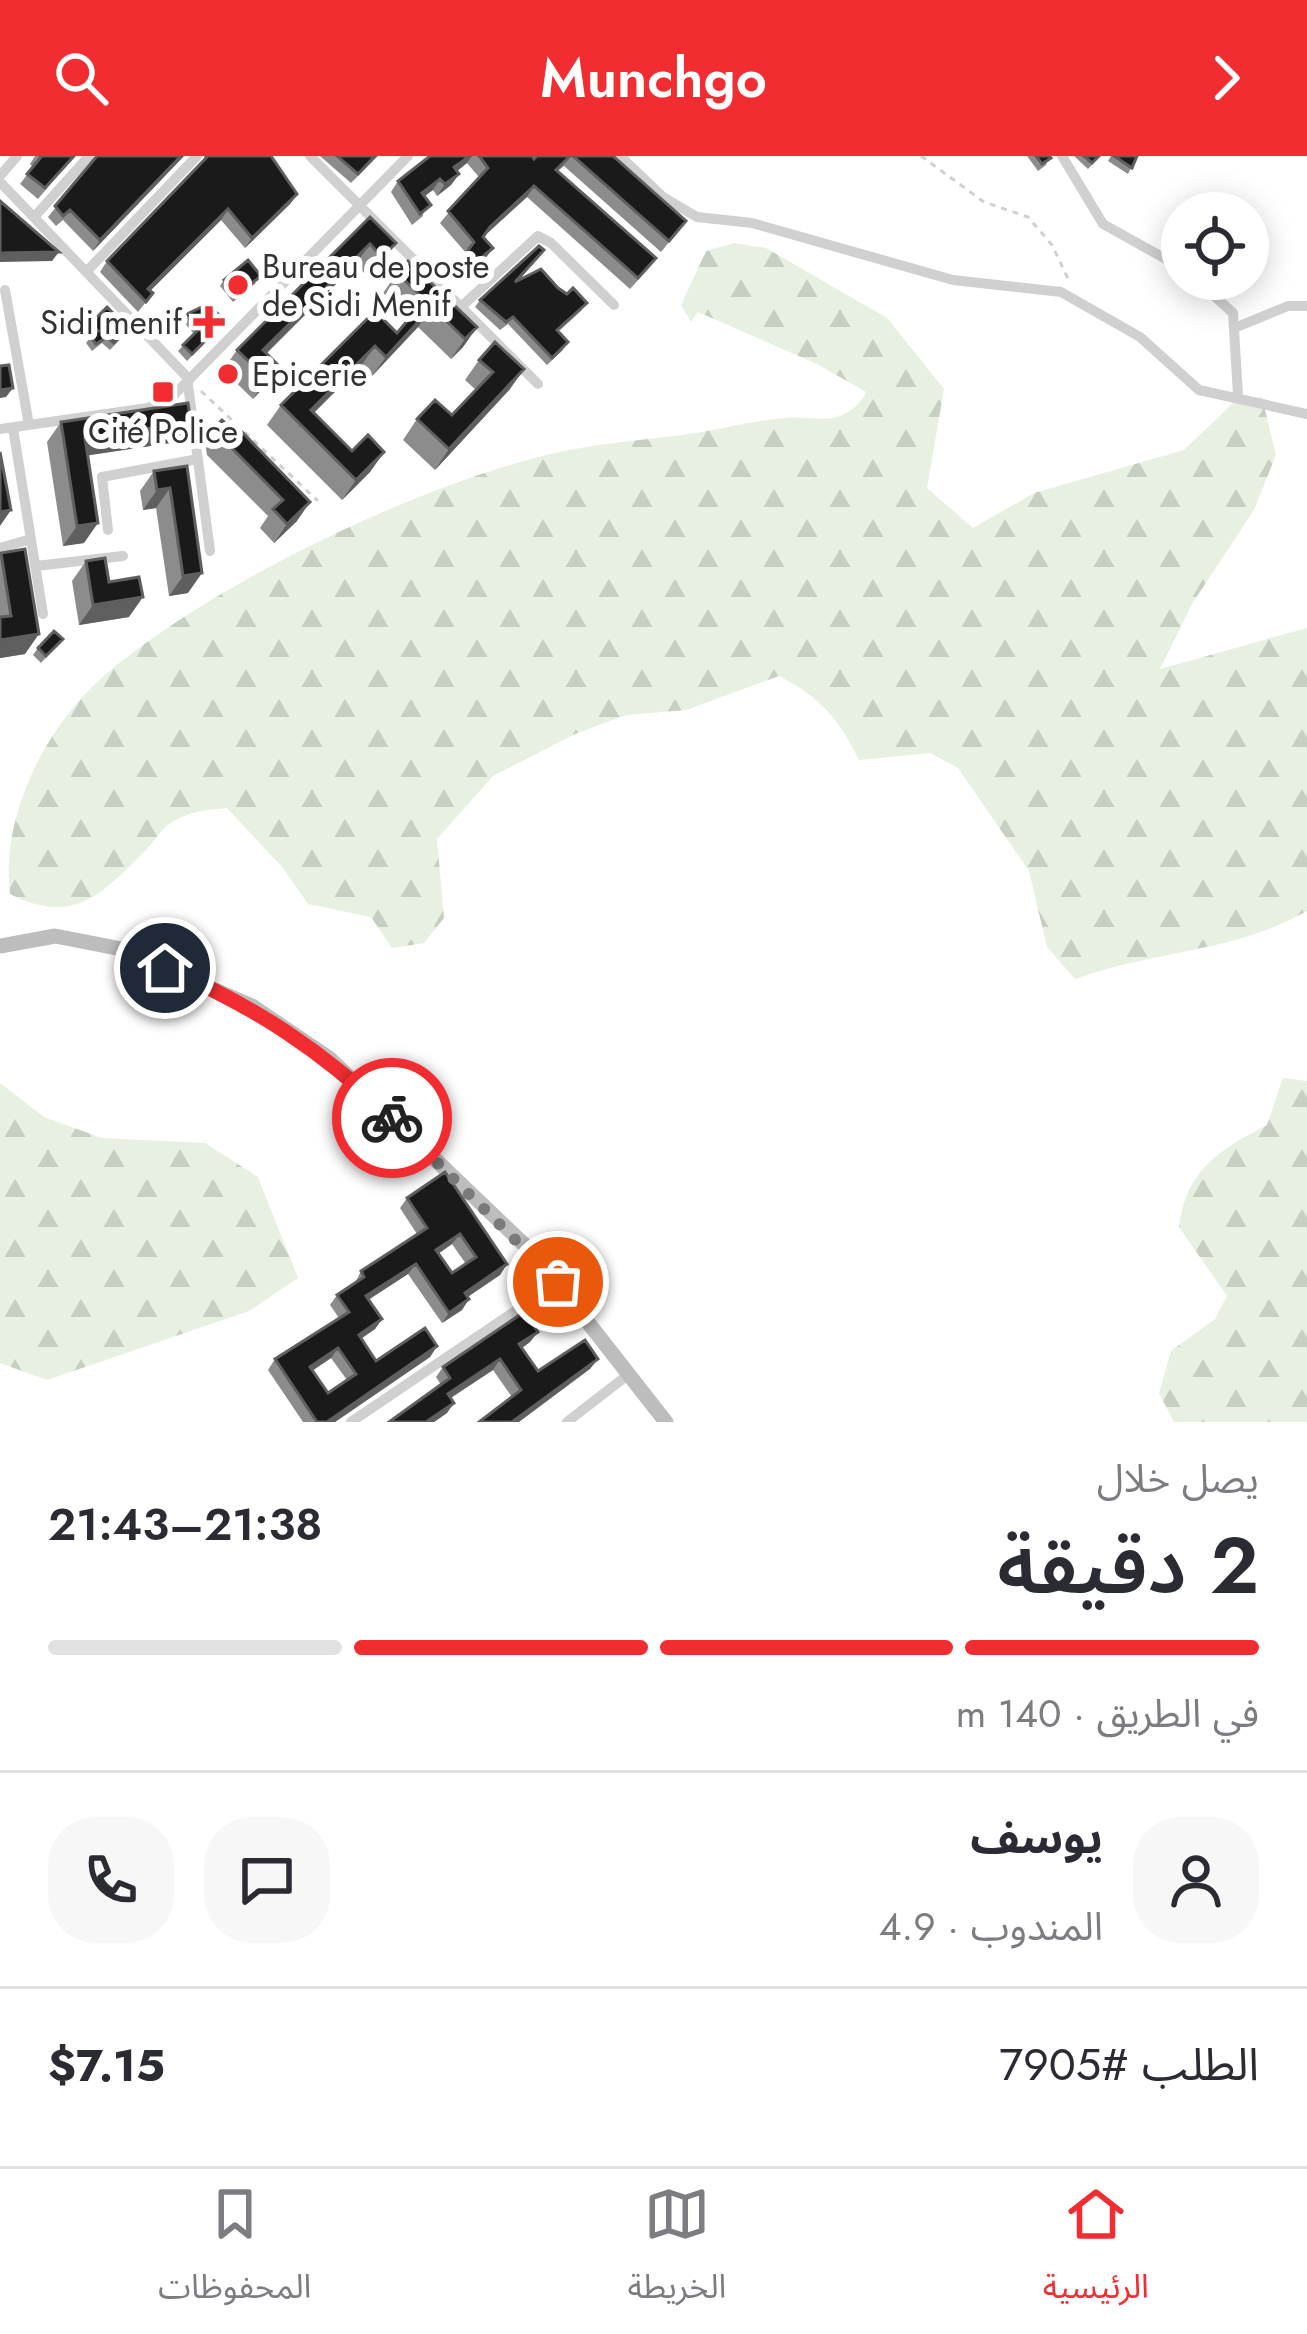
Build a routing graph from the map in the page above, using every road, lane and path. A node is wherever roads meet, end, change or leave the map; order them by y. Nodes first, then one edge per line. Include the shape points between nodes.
1 (17, 156) edge
2 (89, 156) edge
3 (197, 156) edge
4 (310, 156) edge
5 (408, 156) edge
6 (620, 156) edge
7 (921, 156) edge
8 (1062, 156) edge
9 (0, 179) edge
10 (360, 207) junction
11 (36, 214) junction
12 (1161, 257) edge
13 (88, 269) junction
14 (5, 290) dead end
15 (1074, 296) junction
16 (1222, 300) edge
17 (614, 305) dead end
18 (1307, 306) edge
19 (461, 307) junction
20 (1237, 327) junction
21 (187, 377) junction
22 (538, 383) dead end
23 (1238, 395) junction
24 (1307, 414) edge
25 (29, 425) junction
26 (6, 428) edge
27 (198, 459) junction
28 (318, 501) dead end
29 (108, 530) dead end
30 (31, 539) junction
31 (0, 548) edge
32 (210, 551) dead end
33 (123, 556) dead end
34 (36, 566) junction
35 (43, 614) dead end
36 (0, 946) edge
37 (558, 1282) junction
38 (629, 1374) junction
39 (351, 1422) edge
40 (567, 1422) edge
41 (666, 1422) edge

1 - 9 street
2 - 11 street
3 - 13 street
4 - 10 street
5 - 10 street
6 - 15 street via 697,217 752,223 953,280
7 - 15 path via 984,202 1028,217 1066,268
8 - 12 street via 1110,230
9 - 11 street
10 - 19 street
10 - 21 street
11 - 13 street
13 - 21 street
14 - 25 street
15 - 23 street via 1140,337 1199,390
16 - 20 street
17 - 19 street via 538,236
18 - 20 street
19 - 22 street
20 - 23 street
21 - 25 street via 170,399 148,408
21 - 27 street
21 - 28 path
23 - 24 street
25 - 26 street
26 - 30 street
27 - 29 street via 102,477
27 - 32 street
30 - 31 street
30 - 34 street
33 - 34 street
34 - 35 street
36 - 37 main road via 55,936 89,941 252,1006 329,1058
37 - 38 main road
37 - 39 street
38 - 40 street
38 - 41 main road

